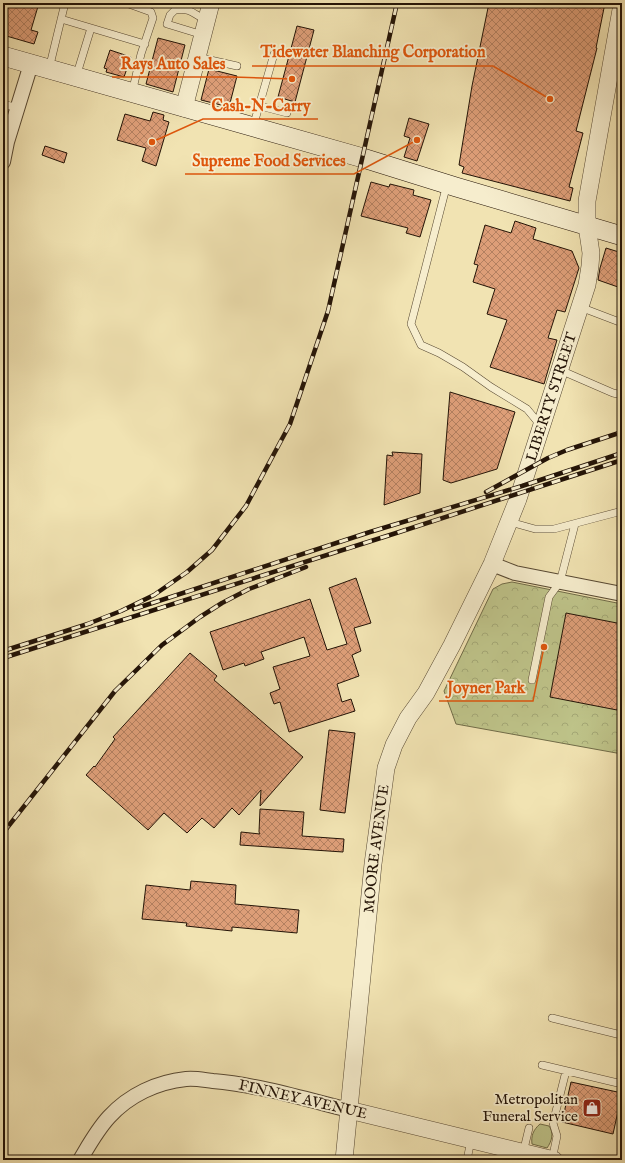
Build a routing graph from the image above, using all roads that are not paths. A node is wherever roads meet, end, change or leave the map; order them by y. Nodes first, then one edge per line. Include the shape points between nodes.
1 (65, 3) edge
2 (126, 3) edge
3 (211, 3) edge
4 (622, 4) edge
5 (61, 19) junction
6 (205, 27) junction
7 (91, 28) junction
8 (145, 44) junction
9 (274, 54) dead end
10 (198, 57) junction
11 (3, 58) edge
12 (40, 66) junction
13 (237, 66) dead end
14 (76, 77) junction
15 (132, 93) junction
16 (3, 104) edge
17 (260, 106) junction
18 (18, 108) junction
19 (184, 108) junction
20 (287, 113) dead end
21 (253, 127) junction
22 (5, 142) edge
23 (3, 162) edge
24 (447, 184) junction
25 (587, 226) junction
26 (622, 236) edge
27 (579, 307) junction
28 (622, 323) edge
29 (560, 370) junction
30 (622, 395) edge
31 (541, 426) junction
32 (622, 511) edge
33 (509, 522) junction
34 (575, 524) junction
35 (492, 564) junction
36 (560, 582) junction
37 (622, 594) edge
38 (532, 680) dead end
39 (552, 1018) dead end
40 (621, 1034) edge
41 (542, 1065) dead end
42 (566, 1071) junction
43 (622, 1084) edge
44 (350, 1110) junction
45 (529, 1128) dead end
46 (472, 1140) junction
47 (523, 1152) junction
48 (80, 1160) edge
49 (344, 1160) edge
50 (467, 1160) edge
51 (553, 1160) edge

1 - 5 lane
2 - 8 lane via 145,9 153,15
3 - 6 street
4 - 25 street, LIBERTY STREET via 587,200
5 - 7 lane
5 - 12 lane
6 - 6 lane via 167,24 175,10 183,9 192,10
6 - 10 street
7 - 8 lane
7 - 14 lane
8 - 15 lane
9 - 17 lane
10 - 13 lane
10 - 19 street
11 - 12 main road
12 - 14 main road
12 - 18 street
14 - 15 main road
15 - 19 main road
16 - 18 lane
17 - 20 lane
17 - 21 lane
18 - 22 street
19 - 21 main road
21 - 24 main road
22 - 23 street
24 - 25 main road
24 - 31 lane via 411,324 421,345 439,353 527,409
25 - 26 main road
25 - 27 street, LIBERTY STREET via 590,266
27 - 28 lane
27 - 29 street, LIBERTY STREET
29 - 30 lane
29 - 31 street, LIBERTY STREET
31 - 33 street, LIBERTY STREET
32 - 34 lane
33 - 34 lane via 535,529 554,529
33 - 35 street, LIBERTY STREET
34 - 36 lane
35 - 36 street via 515,573
35 - 44 street, MOORE AVENUE via 426,693 408,718 386,768 373,864
36 - 37 street
36 - 38 lane via 549,598
39 - 40 lane
41 - 42 lane
42 - 43 lane
42 - 51 lane via 553,1123 557,1136
44 - 46 street, FINNEY AVENUE
44 - 48 street, FINNEY AVENUE via 251,1086 188,1079 170,1082 155,1086 123,1104 97,1132
44 - 49 street, MOORE AVENUE
45 - 47 lane
46 - 47 street, FINNEY AVENUE
46 - 50 lane
47 - 51 street, FINNEY AVENUE

